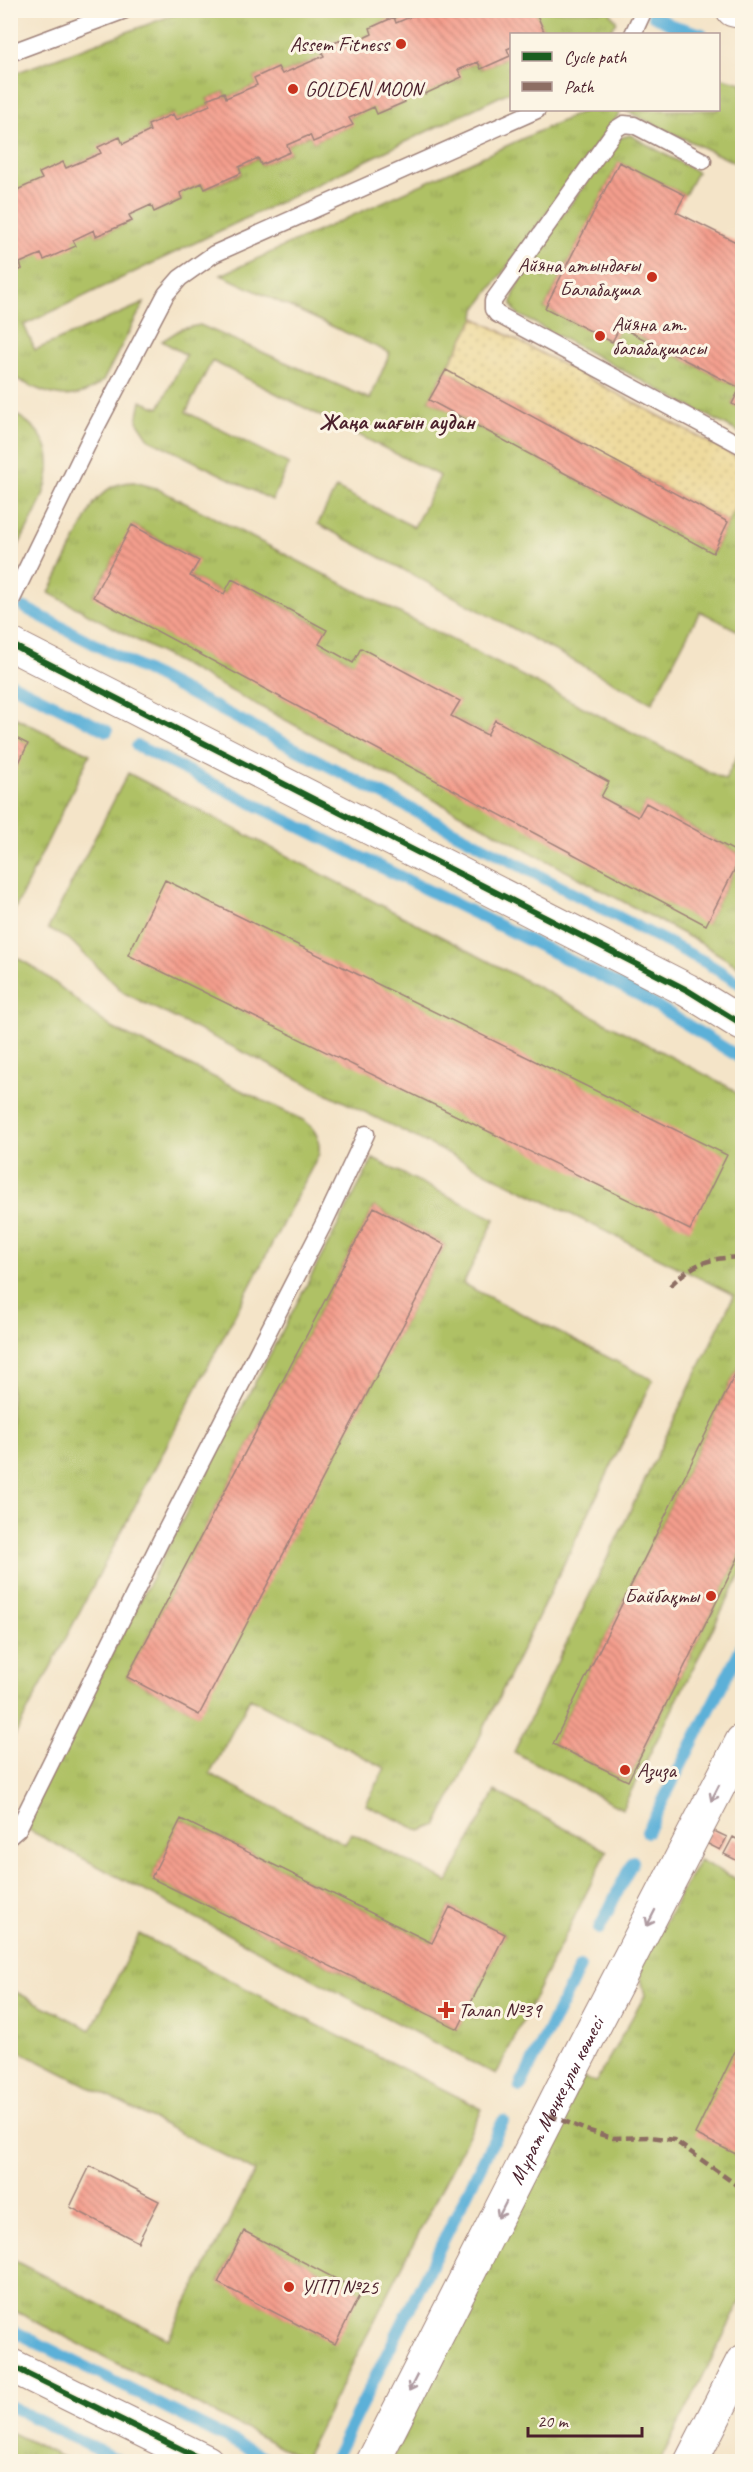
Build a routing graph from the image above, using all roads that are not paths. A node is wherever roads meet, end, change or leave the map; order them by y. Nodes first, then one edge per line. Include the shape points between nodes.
1 (125, 10) edge
2 (644, 10) edge
3 (733, 10) edge
4 (742, 12) edge
5 (633, 33) edge
6 (10, 53) edge
7 (535, 111) edge
8 (703, 161) dead end
9 (742, 446) edge
10 (10, 603) edge
11 (10, 644) edge
12 (742, 1024) edge
13 (366, 1134) dead end
14 (742, 1741) edge
15 (10, 1836) edge
16 (742, 2362) edge
17 (10, 2365) edge
18 (207, 2462) edge
19 (374, 2462) edge
20 (692, 2462) edge

1 - 6 lane
2 - 5 lane
3 - 4 street
7 - 10 lane via 214,254 180,278 166,294
8 - 9 lane via 634,125 624,124 616,129 492,301 493,309
11 - 12 street via 676,984
13 - 15 lane via 18,1830
14 -> 19 street, Мұрат Мөңкеұлы көшесі
16 - 20 street
17 - 18 street

